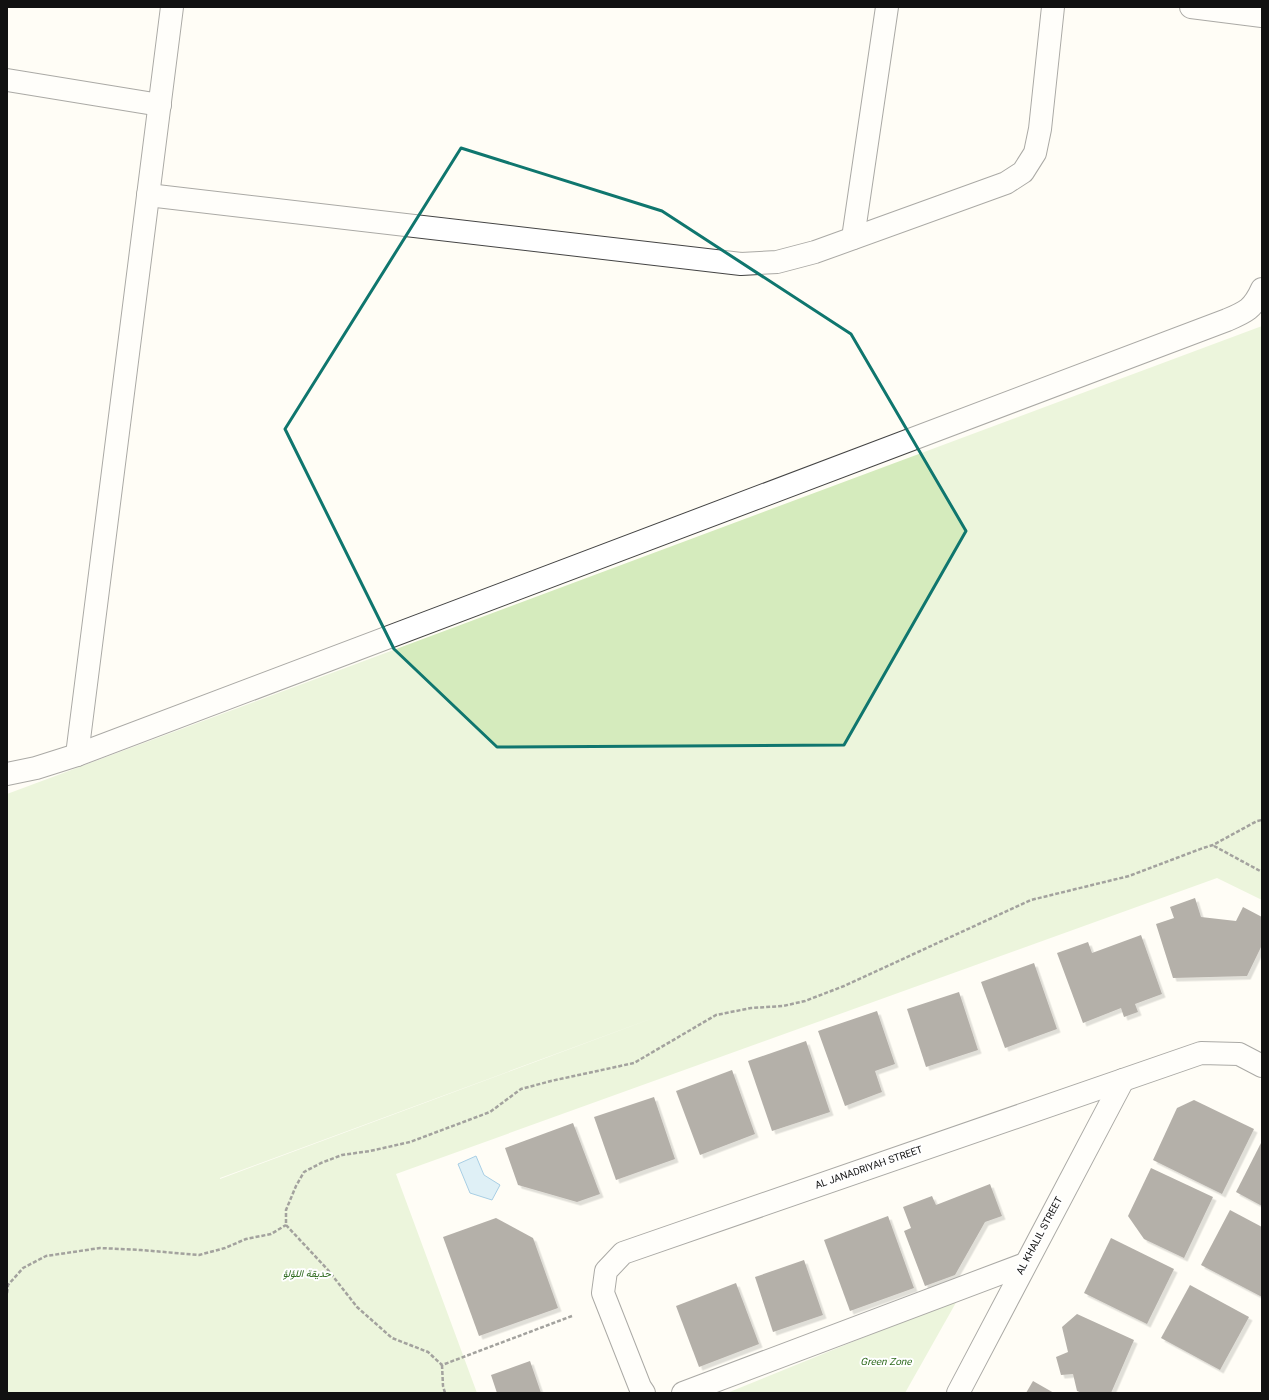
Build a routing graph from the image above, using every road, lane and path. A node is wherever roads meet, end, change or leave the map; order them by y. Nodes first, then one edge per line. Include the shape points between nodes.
1 (172, 7) edge
2 (886, 7) edge
3 (1053, 7) edge
4 (1191, 7) edge
5 (1262, 16) edge
6 (7, 80) edge
7 (160, 105) junction
8 (148, 195) junction
9 (853, 238) junction
10 (1262, 289) edge
11 (77, 755) junction
12 (7, 774) edge
13 (1262, 820) edge
14 (1213, 845) junction
15 (1262, 872) edge
16 (1262, 1066) edge
17 (1123, 1080) junction
18 (286, 1225) junction
19 (1025, 1264) junction
20 (7, 1293) edge
21 (572, 1316) dead end
22 (442, 1365) junction
23 (446, 1393) edge
24 (644, 1393) edge
25 (683, 1393) edge
26 (958, 1393) edge

1 - 7 street
2 - 9 street
3 - 9 street via 1040,129 1035,153 1022,172 1006,183
4 - 5 street
6 - 7 street
7 - 8 street
8 - 9 street via 741,264 777,262
8 - 11 street
10 - 11 street via 1257,300 1246,312 1227,320
11 - 12 street
13 - 14 path
14 - 15 path
14 - 18 path via 1129,876 1030,900 844,986 805,1001 716,1014 634,1063 551,1080 521,1089 490,1112 410,1142 342,1155 321,1163 304,1172 296,1186 286,1210
16 - 17 street, AL JANADRIYAH STREET via 1240,1054 1201,1054
17 - 19 street, AL KHALIL STREET
17 - 24 street, AL JANADRIYAH STREET via 623,1253 606,1271 603,1294
18 - 20 path via 271,1234 246,1239 199,1255 100,1248 46,1256 23,1268 8,1285
18 - 22 path via 368,1317 392,1338 428,1352
19 - 25 street
19 - 26 street, AL KHALIL STREET
21 - 22 path
22 - 23 path

